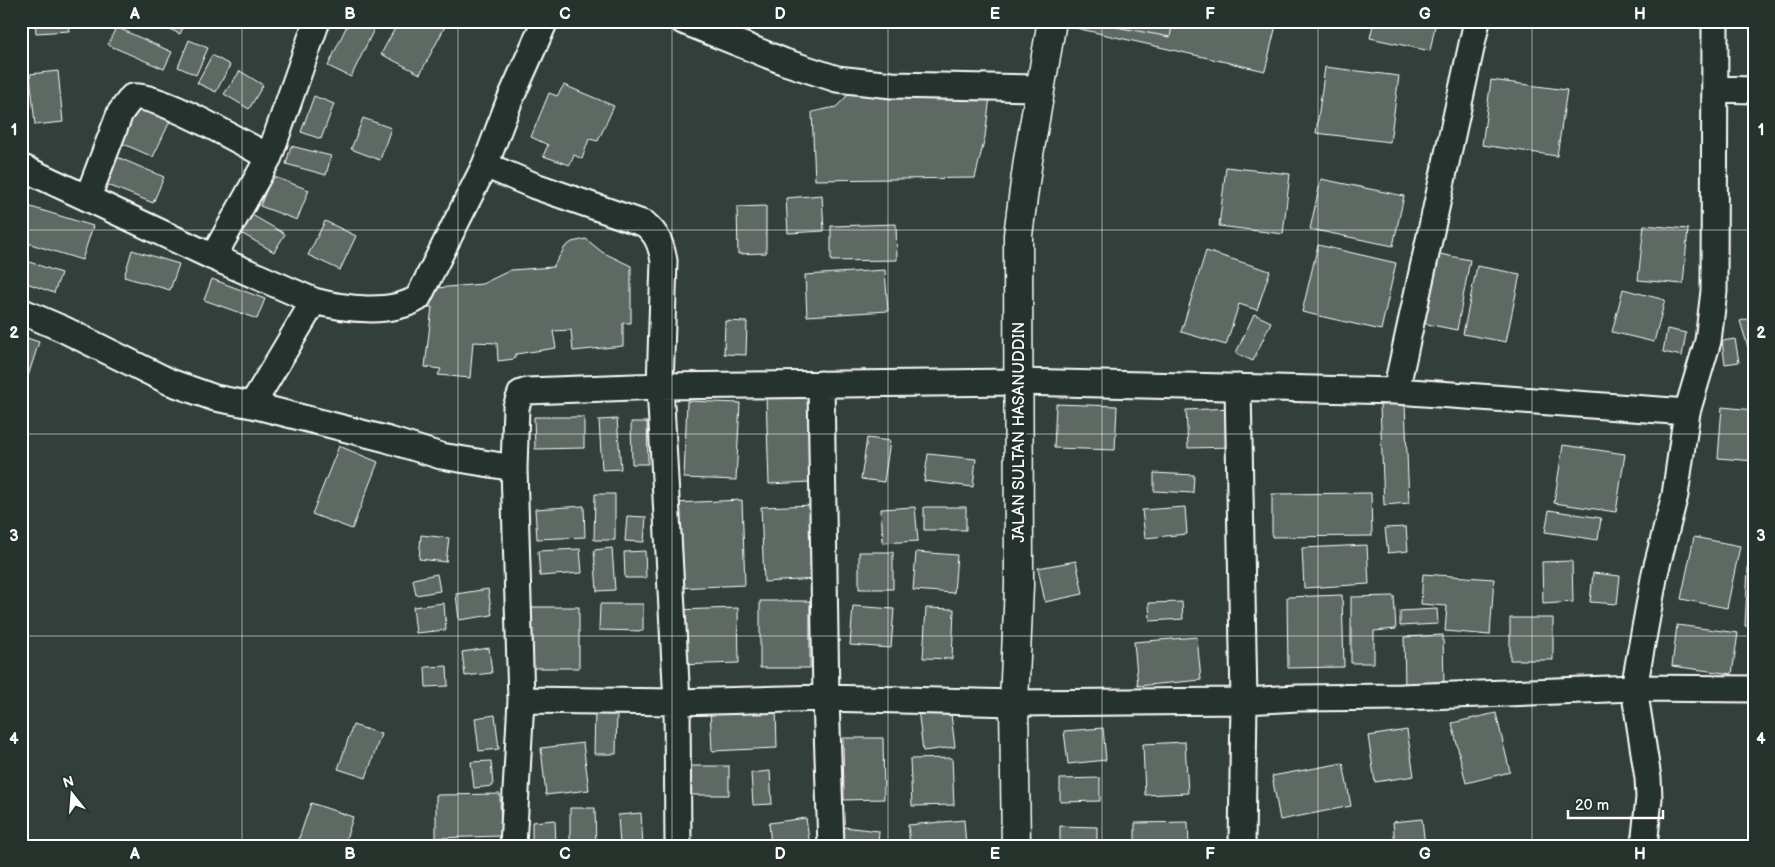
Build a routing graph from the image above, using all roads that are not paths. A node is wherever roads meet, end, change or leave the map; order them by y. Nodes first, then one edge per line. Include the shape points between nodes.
1 (316, 21) edge
2 (545, 21) edge
3 (683, 21) edge
4 (1052, 21) edge
5 (1477, 21) edge
6 (1715, 21) edge
7 (1040, 88) junction
8 (1715, 89) junction
9 (1754, 90) edge
10 (269, 157) junction
11 (485, 165) junction
12 (21, 167) edge
13 (88, 197) junction
14 (213, 257) junction
15 (314, 301) junction
16 (21, 311) edge
17 (1018, 382) junction
18 (822, 384) junction
19 (660, 386) junction
20 (1238, 387) junction
21 (1396, 391) junction
22 (252, 405) junction
23 (1688, 412) junction
24 (514, 468) junction
25 (1634, 688) junction
26 (1754, 689) edge
27 (826, 698) junction
28 (521, 700) junction
29 (1244, 701) junction
30 (677, 702) junction
31 (1014, 703) junction
32 (513, 846) edge
33 (678, 846) edge
34 (831, 846) edge
35 (1016, 846) edge
36 (1242, 846) edge
37 (1644, 846) edge

1 - 10 street
2 - 11 street
3 - 7 street via 837,79 892,86
4 - 7 main road, JALAN SULTAN HASANUDDIN
5 - 21 street
6 - 8 street
7 - 17 main road, JALAN SULTAN HASANUDDIN via 1018,235
8 - 9 street
8 - 23 street via 1714,291 1708,341
10 - 13 street via 176,110 143,96 132,97 120,113
10 - 14 street
11 - 15 street via 418,298 400,306 352,309
11 - 19 street via 645,224 654,232 661,244 664,261
12 - 13 street
13 - 14 street
14 - 15 street
15 - 22 street
16 - 22 street via 170,382 215,398
17 - 18 street
17 - 20 street
17 - 31 main road, JALAN SULTAN HASANUDDIN via 1019,585
18 - 19 street
18 - 27 street
19 - 24 street via 521,393 516,407
19 - 30 street
20 - 21 street
20 - 29 street
21 - 23 street
22 - 24 street via 441,456
23 - 25 street via 1675,495 1655,573
24 - 28 street
25 - 26 street
25 - 29 street
25 - 37 street via 1648,778
27 - 30 street
27 - 31 street
27 - 34 street
28 - 30 street
28 - 32 street
29 - 31 street
29 - 36 street
30 - 33 street
31 - 35 main road, JALAN SULTAN HASANUDDIN

